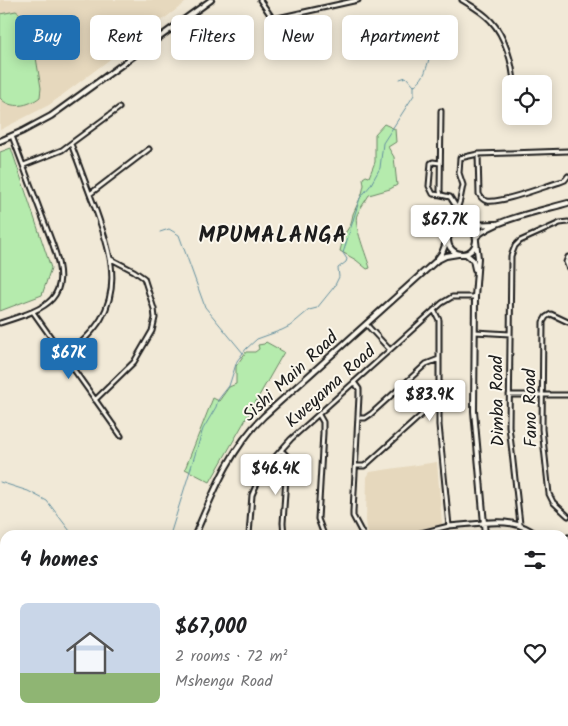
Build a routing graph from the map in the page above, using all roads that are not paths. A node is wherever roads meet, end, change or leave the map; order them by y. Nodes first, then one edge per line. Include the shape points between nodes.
1 (211, 0) edge
2 (260, 0) edge
3 (358, 0) edge
4 (462, 0) edge
5 (512, 75) edge
6 (119, 108) dead end
7 (442, 111) dead end
8 (12, 136) junction
9 (0, 141) edge
10 (71, 144) junction
11 (149, 149) dead end
12 (568, 151) edge
13 (478, 154) junction
14 (440, 163) junction
15 (24, 165) junction
16 (568, 176) edge
17 (90, 194) junction
18 (441, 195) junction
19 (568, 203) edge
20 (457, 208) junction
21 (568, 222) edge
22 (501, 223) junction
23 (462, 226) junction
24 (456, 227) junction
25 (449, 235) junction
26 (476, 239) junction
27 (460, 254) junction
28 (466, 254) junction
29 (568, 257) edge
30 (111, 259) junction
31 (436, 261) junction
32 (568, 267) edge
33 (476, 276) junction
34 (475, 297) junction
35 (434, 310) junction
36 (33, 312) junction
37 (568, 322) edge
38 (0, 324) edge
39 (366, 324) junction
40 (475, 332) junction
41 (510, 334) junction
42 (390, 350) junction
43 (64, 357) junction
44 (439, 359) junction
45 (354, 382) junction
46 (509, 395) junction
47 (542, 395) junction
48 (568, 395) edge
49 (95, 400) junction
50 (438, 406) junction
51 (319, 415) junction
52 (359, 418) junction
53 (121, 436) dead end
54 (281, 450) junction
55 (356, 466) junction
56 (568, 516) edge
57 (483, 523) junction
58 (520, 524) junction
59 (449, 526) junction
60 (197, 530) edge
61 (249, 530) edge
62 (284, 530) edge
63 (322, 530) edge
64 (360, 530) edge
65 (433, 530) edge
66 (484, 530) edge
67 (530, 530) edge

1 - 8 street via 51,116
2 - 3 street via 273,19
4 - 5 street via 487,18 497,30 509,57
6 - 10 street
7 - 14 street
8 - 9 street
8 - 15 street
10 - 15 street
10 - 17 street
11 - 17 street
12 - 13 street
13 - 16 street via 480,194 489,202 560,182
13 - 20 street via 460,158 459,173 463,185
14 - 18 street
14 - 18 street via 431,163 430,186 433,194
15 - 36 street via 60,268 60,282 55,294 46,305
17 - 30 street
18 - 20 street via 450,197
19 - 22 street
20 - 24 street
21 - 41 street, Dimba Road via 520,241 513,248
22 - 23 street
22 - 26 street via 484,230
23 - 24 street
23 - 26 street via 471,229
24 - 25 street
25 - 27 street via 449,245
25 - 31 street, Sishi Main Road
26 - 28 street via 473,249
26 - 33 street
27 - 28 street
27 - 31 street, Sishi Main Road
28 - 33 street via 473,260
29 - 32 street
30 - 43 street via 112,288 102,318 91,333
30 - 49 street via 142,276 155,318 152,331 134,362
31 - 39 street, Sishi Main Road
33 - 34 street
34 - 35 street, Kweyama Road via 452,297
34 - 40 street
35 - 42 street, Kweyama Road
35 - 44 street via 440,320
36 - 38 street
36 - 43 street
37 - 47 street, Fano Road via 552,314 544,319
39 - 42 street
39 - 60 street, Sishi Main Road via 249,432 225,468
40 - 41 street
40 - 57 street via 475,425
41 - 46 street, Dimba Road
42 - 45 street, Kweyama Road
43 - 49 street
44 - 50 street
44 - 52 street via 426,364 372,414
45 - 51 street, Kweyama Road
45 - 52 street via 359,393
46 - 47 street
46 - 58 street, Dimba Road via 509,426
47 - 48 street
47 - 56 street, Fano Road via 549,494
49 - 53 street
50 - 55 street via 427,410 367,464
50 - 59 street
51 - 54 street, Kweyama Road
51 - 63 street via 323,433 318,519
52 - 55 street
54 - 61 street, Kweyama Road via 252,494
54 - 62 street via 287,456
55 - 64 street via 353,516
57 - 58 street
57 - 59 street
57 - 66 street
58 - 67 street
59 - 65 street

